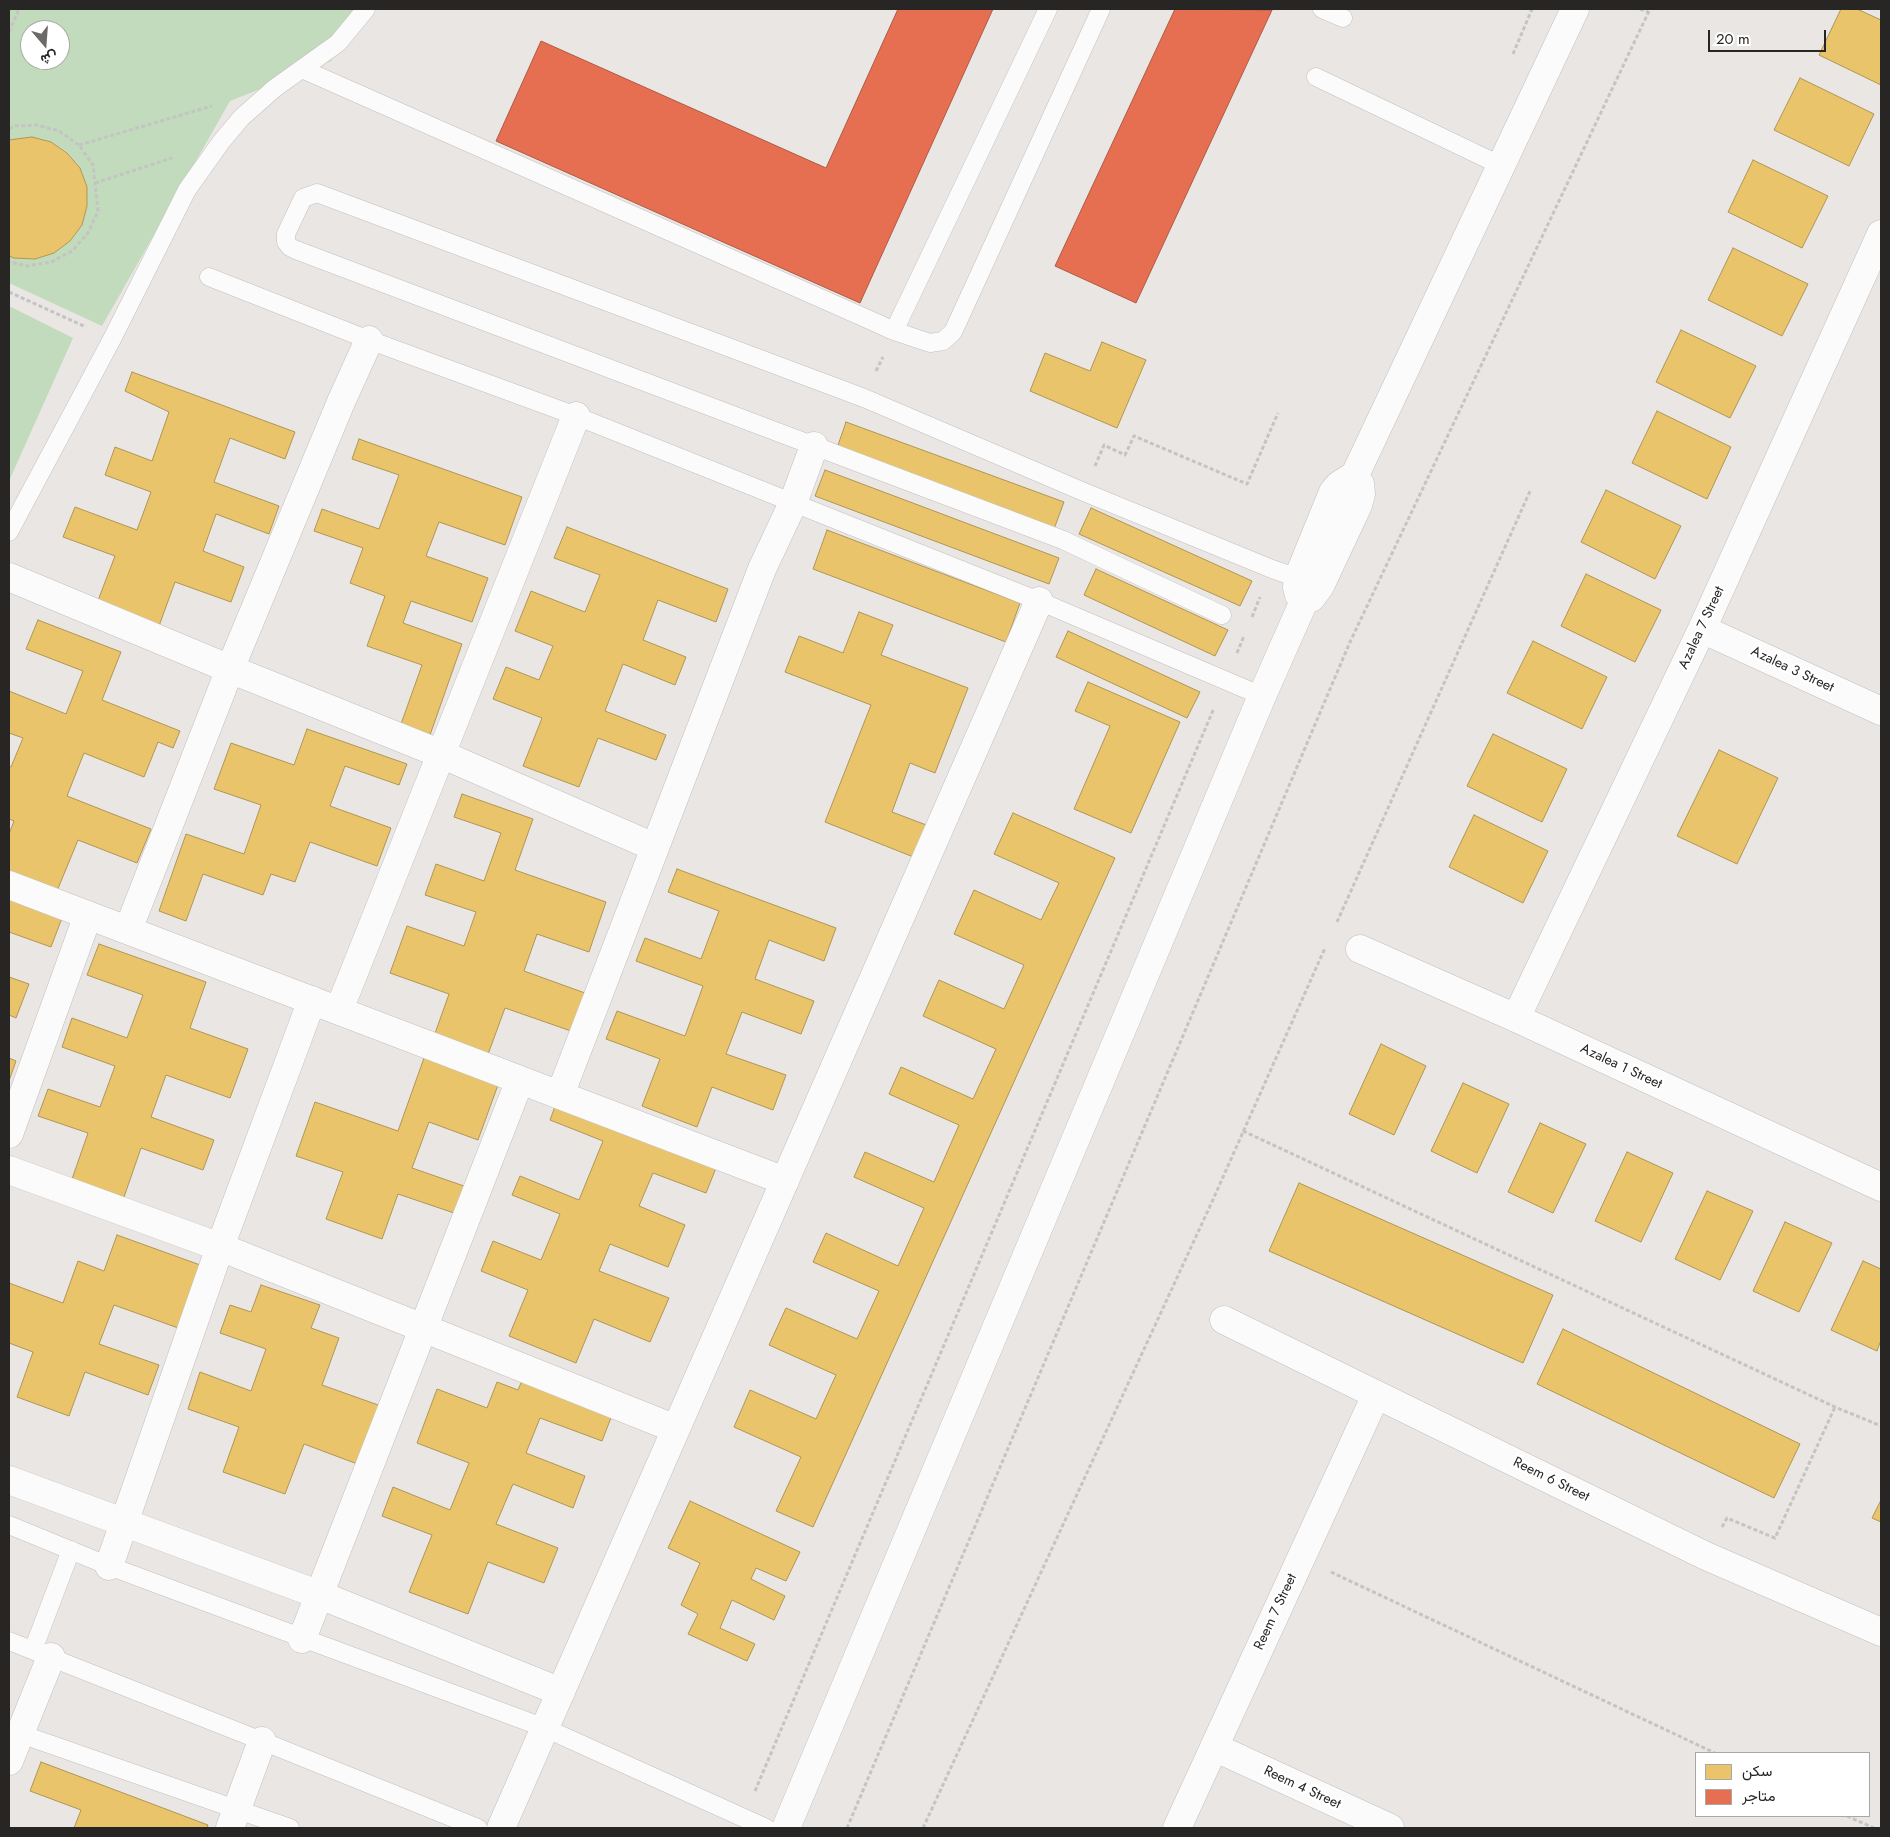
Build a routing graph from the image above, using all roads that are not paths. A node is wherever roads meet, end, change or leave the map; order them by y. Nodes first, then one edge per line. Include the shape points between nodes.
1 (366, 9) edge
2 (1048, 9) edge
3 (1101, 9) edge
4 (1322, 9) edge
5 (1575, 9) edge
6 (1343, 18) dead end
7 (302, 69) junction
8 (1316, 77) dead end
9 (1502, 166) junction
10 (1881, 234) edge
11 (209, 277) dead end
12 (894, 331) junction
13 (369, 340) junction
14 (576, 416) junction
15 (814, 446) junction
16 (793, 502) junction
17 (9, 532) edge
18 (9, 577) edge
19 (1301, 589) junction
20 (1039, 600) junction
21 (1222, 615) dead end
22 (1702, 629) junction
23 (230, 669) junction
24 (1262, 696) junction
25 (1881, 711) edge
26 (441, 754) junction
27 (654, 847) junction
28 (9, 885) edge
29 (88, 915) junction
30 (128, 930) junction
31 (1360, 949) dead end
32 (312, 1000) junction
33 (339, 1010) junction
34 (1516, 1018) junction
35 (520, 1080) junction
36 (560, 1095) junction
37 (9, 1134) edge
38 (9, 1170) edge
39 (785, 1181) junction
40 (1881, 1187) edge
41 (220, 1248) junction
42 (1224, 1320) dead end
43 (424, 1329) junction
44 (1376, 1396) junction
45 (676, 1429) junction
46 (9, 1480) edge
47 (124, 1523) junction
48 (9, 1525) edge
49 (72, 1550) junction
50 (109, 1566) junction
51 (320, 1595) junction
52 (1881, 1632) edge
53 (302, 1639) junction
54 (9, 1642) edge
55 (42, 1654) junction
56 (561, 1692) junction
57 (546, 1728) junction
58 (14, 1732) edge
59 (262, 1741) junction
60 (1214, 1747) junction
61 (9, 1761) edge
62 (234, 1819) edge
63 (290, 1828) edge
64 (478, 1828) edge
65 (501, 1828) edge
66 (766, 1828) edge
67 (786, 1828) edge
68 (1177, 1828) edge
69 (1390, 1828) edge

1 - 7 lane via 338,43
2 - 12 lane
3 - 12 lane via 953,332 943,341 930,343
4 - 6 lane
5 - 9 street
7 - 12 lane
7 - 17 lane via 242,117 220,142 187,190
8 - 9 lane
9 - 19 street via 1355,474 1361,494 1358,505 1320,586 1311,598
10 - 22 street, Azalea 7 Street
11 - 13 lane
13 - 14 lane
13 - 23 street
14 - 16 lane
14 - 26 street
15 - 16 street
15 - 19 lane via 296,250 286,242 286,234 303,198 317,193 864,398 1263,566
15 - 21 lane via 1063,540
16 - 20 lane
16 - 27 street via 762,568
18 - 23 street
19 - 24 street
20 - 24 lane
20 - 39 street
22 - 25 street, Azalea 3 Street
22 - 34 street, Azalea 7 Street
23 - 26 street
23 - 30 street
24 - 67 street
26 - 27 street
26 - 33 street
27 - 36 street
28 - 29 street
29 - 30 street
29 - 37 street
30 - 32 street
31 - 34 street, Azalea 1 Street
32 - 33 street
32 - 41 street
33 - 35 street
34 - 40 street, Azalea 1 Street
35 - 36 street
35 - 43 street
36 - 39 street
38 - 41 street
39 - 45 street
41 - 43 street
41 - 47 street
42 - 44 street, Reem 6 Street
43 - 45 street
43 - 51 street
44 - 52 street, Reem 6 Street via 1706,1556
44 - 60 street, Reem 7 Street
45 - 56 street
46 - 47 street
47 - 50 street
47 - 51 street
48 - 49 lane
49 - 50 lane
49 - 55 lane
50 - 53 lane
51 - 53 street
51 - 56 street
53 - 57 lane
54 - 55 lane
55 - 58 street
55 - 59 lane
56 - 57 street
57 - 65 street
57 - 66 lane
58 - 61 street
58 - 62 lane
59 - 62 street
59 - 64 lane
60 - 68 street, Reem 7 Street
60 - 69 street, Reem 4 Street
62 - 63 lane

